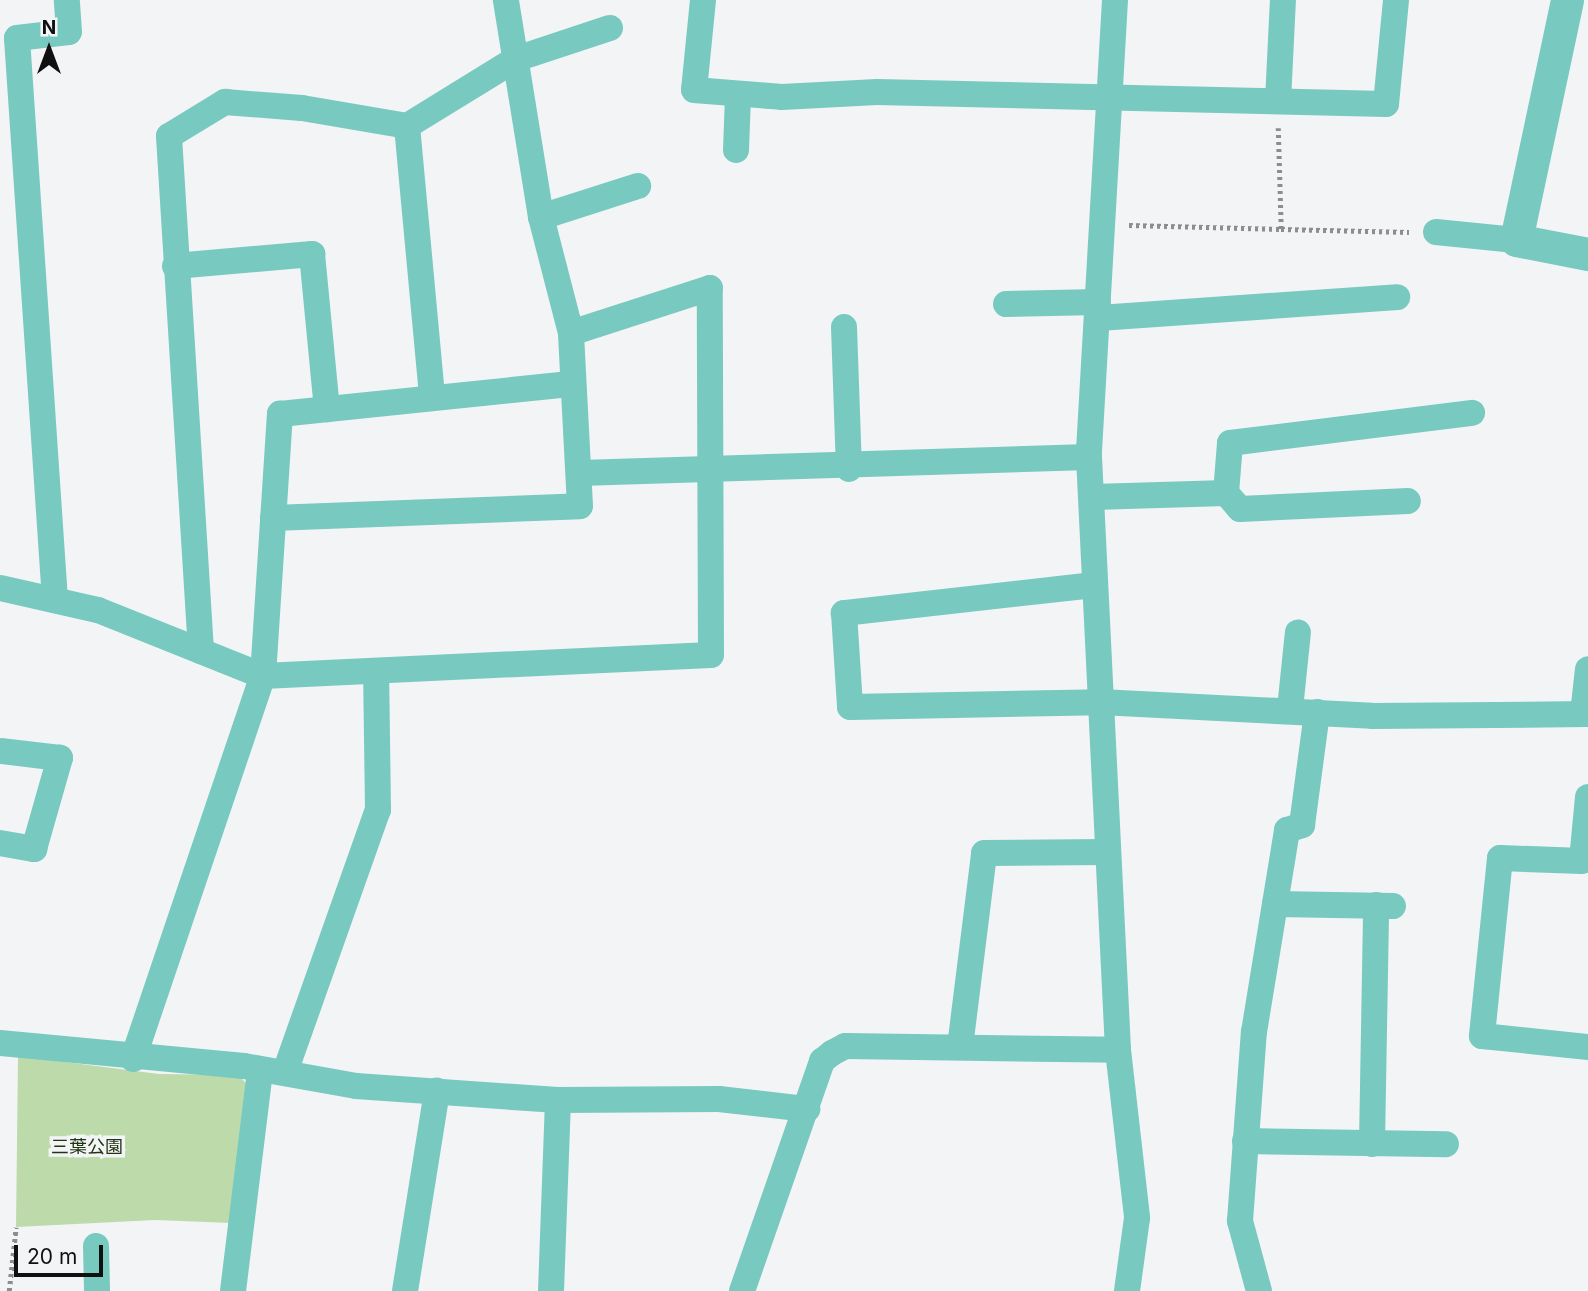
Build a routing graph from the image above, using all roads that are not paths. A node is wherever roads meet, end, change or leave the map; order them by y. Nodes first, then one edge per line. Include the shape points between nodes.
1 (68, 0) edge
2 (506, 0) edge
3 (703, 0) edge
4 (1115, 0) edge
5 (1283, 0) edge
6 (1396, 0) edge
7 (1567, 0) edge
8 (610, 28) dead end
9 (516, 59) junction
10 (738, 95) junction
11 (1108, 98) junction
12 (1279, 101) junction
13 (407, 126) junction
14 (736, 150) dead end
15 (638, 186) dead end
16 (541, 217) junction
17 (1436, 232) road end
18 (1516, 240) junction
19 (1588, 254) edge
20 (175, 265) junction
21 (1396, 297) dead end
22 (1006, 304) dead end
23 (1098, 310) junction
24 (844, 327) dead end
25 (571, 333) junction
26 (572, 384) junction
27 (432, 397) junction
28 (327, 409) junction
29 (1472, 412) dead end
30 (1089, 457) junction
31 (849, 469) junction
32 (712, 471) junction
33 (580, 473) junction
34 (1226, 493) junction
35 (1093, 497) junction
36 (1408, 501) dead end
37 (273, 518) junction
38 (1094, 585) junction
39 (0, 588) edge
40 (55, 600) junction
41 (1298, 632) dead end
42 (201, 651) junction
43 (1588, 668) edge
44 (376, 671) junction
45 (263, 676) junction
46 (1100, 702) junction
47 (1290, 709) junction
48 (1317, 712) junction
49 (1585, 714) edge
50 (2, 751) dead end
51 (1588, 797) edge
52 (0, 843) edge
53 (1106, 852) junction
54 (1275, 904) junction
55 (0, 1043) edge
56 (960, 1047) junction
57 (1588, 1047) edge
58 (1118, 1050) junction
59 (133, 1059) junction
60 (272, 1072) junction
61 (437, 1091) junction
62 (558, 1100) junction
63 (807, 1109) junction
64 (1245, 1141) junction
65 (1373, 1144) junction
66 (1446, 1144) dead end
67 (96, 1246) dead end
68 (97, 1291) edge
69 (233, 1291) edge
70 (405, 1291) edge
71 (551, 1291) edge
72 (742, 1291) edge
73 (1127, 1291) edge
74 (1259, 1291) edge

1 - 40 street via 69,32 17,38
2 - 9 street
3 - 10 street via 694,90
4 - 11 street
5 - 12 street
6 - 12 street via 1386,104
7 - 18 street
8 - 9 street
9 - 13 street
9 - 16 street
10 - 11 street via 877,92
10 - 14 street
11 - 12 street
11 - 23 street
13 - 20 street via 302,108 225,102 169,136
13 - 27 street
15 - 16 street
16 - 25 street
17 - 18 street
18 - 19 street
20 - 28 street via 312,254
20 - 42 street
21 - 23 street
22 - 23 street
23 - 30 street
24 - 31 street
25 - 26 street
25 - 32 street via 710,288
26 - 27 street
26 - 33 street
27 - 28 street
28 - 37 street via 280,414
29 - 34 street via 1230,443
30 - 31 street
30 - 35 street
31 - 32 street
32 - 33 street
32 - 44 street via 711,655
33 - 37 street via 580,506
34 - 35 street
34 - 36 street via 1240,509
35 - 38 street
37 - 45 street
38 - 46 street
38 - 46 street via 844,613 850,707
39 - 40 street
40 - 42 street via 98,610
41 - 47 street
42 - 45 street
43 - 49 street
44 - 45 street
44 - 60 street via 378,810
45 - 59 street
46 - 47 street
46 - 53 street
47 - 48 street
48 - 49 street
48 - 54 street via 1302,825 1287,830
50 - 52 street via 60,758 34,849
51 - 57 street via 1582,861 1500,858 1482,1036
53 - 56 street via 984,853
53 - 58 street
54 - 64 street via 1254,1032
54 - 65 street via 1385,905
55 - 59 street
56 - 58 street
56 - 63 street via 845,1046 822,1061
58 - 73 street via 1137,1218
59 - 60 street
60 - 61 street via 356,1086
60 - 69 street
61 - 62 street
61 - 70 street
62 - 63 street via 719,1099
62 - 71 street
63 - 72 street
64 - 65 street
64 - 74 street via 1240,1221
65 - 66 street
67 - 68 street

